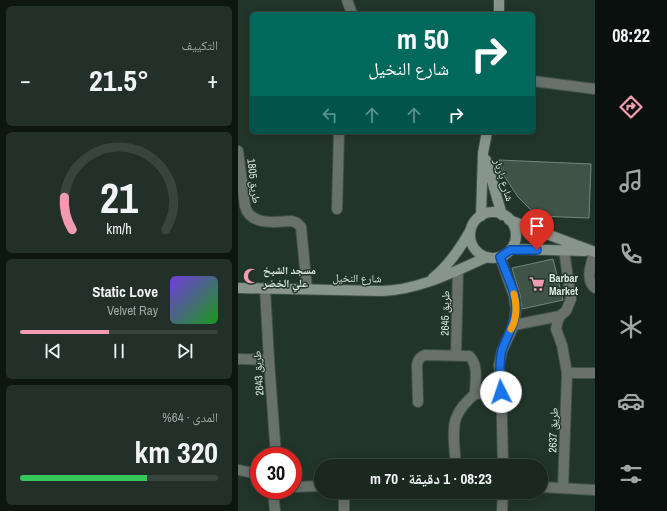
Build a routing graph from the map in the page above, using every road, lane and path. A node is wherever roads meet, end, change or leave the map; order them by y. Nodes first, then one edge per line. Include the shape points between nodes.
1 (347, 0) edge
2 (499, 0) edge
3 (351, 12) edge
4 (499, 12) edge
5 (535, 81) edge
6 (595, 89) edge
7 (339, 134) edge
8 (487, 134) edge
9 (238, 151) edge
10 (483, 153) junction
11 (337, 209) dead end
12 (480, 216) junction
13 (506, 217) junction
14 (471, 229) junction
15 (595, 247) edge
16 (510, 250) junction
17 (564, 250) junction
18 (595, 252) edge
19 (487, 257) junction
20 (500, 257) junction
21 (458, 270) junction
22 (427, 282) junction
23 (238, 288) edge
24 (265, 288) junction
25 (595, 288) edge
26 (307, 289) junction
27 (560, 316) junction
28 (514, 325) junction
29 (456, 355) junction
30 (238, 359) edge
31 (269, 360) junction
32 (567, 372) junction
33 (595, 373) edge
34 (501, 392) junction
35 (475, 394) junction
36 (418, 402) dead end
37 (275, 447) edge
38 (456, 459) edge
39 (503, 459) edge
40 (238, 470) edge
41 (250, 472) edge
42 (314, 486) edge
43 (302, 487) edge
44 (548, 487) edge
45 (563, 488) junction
46 (595, 490) edge
47 (274, 499) edge
48 (344, 499) edge
49 (503, 499) edge
50 (275, 511) edge
51 (344, 511) edge
52 (502, 511) edge

1 - 3 street
2 - 4 street
5 - 6 street
7 - 11 street
8 - 10 street, شارع باربار
9 - 26 street, طريق 1805 via 245,206 250,216 260,221 292,221 301,227
10 - 12 street, شارع باربار
10 - 13 street, شارع باربار
12 - 13 street via 495,213
12 - 14 street
13 - 16 street via 513,225 515,238
13 - 18 street
14 - 19 street via 471,244 480,255
14 - 22 street, شارع النخيل via 462,246 442,271
15 - 18 street
16 - 17 street
16 - 20 street
17 - 18 street
17 - 27 street, طريق 2637 via 571,299 566,311
18 - 25 street via 588,276
19 - 20 street
19 - 21 street, شارع النخيل
20 - 28 street via 514,296
21 - 22 street, شارع النخيل
21 - 29 street, طريق 2645
22 - 26 street, شارع النخيل via 393,290
23 - 24 street, شارع النخيل
24 - 26 street, شارع النخيل
24 - 31 street, طريق 2643
27 - 28 street
27 - 32 street, طريق 2637 via 557,332
28 - 34 street via 502,351 499,365
29 - 35 street via 469,356 473,360
29 - 36 street via 421,356 418,360
30 - 31 street
31 - 37 street, طريق 2643
32 - 33 street
32 - 45 street, طريق 2637
34 - 35 street
34 - 39 street
35 - 38 street via 456,416
40 - 41 street
42 - 43 street
44 - 45 street
45 - 46 street
47 - 50 street
48 - 51 street
49 - 52 street

